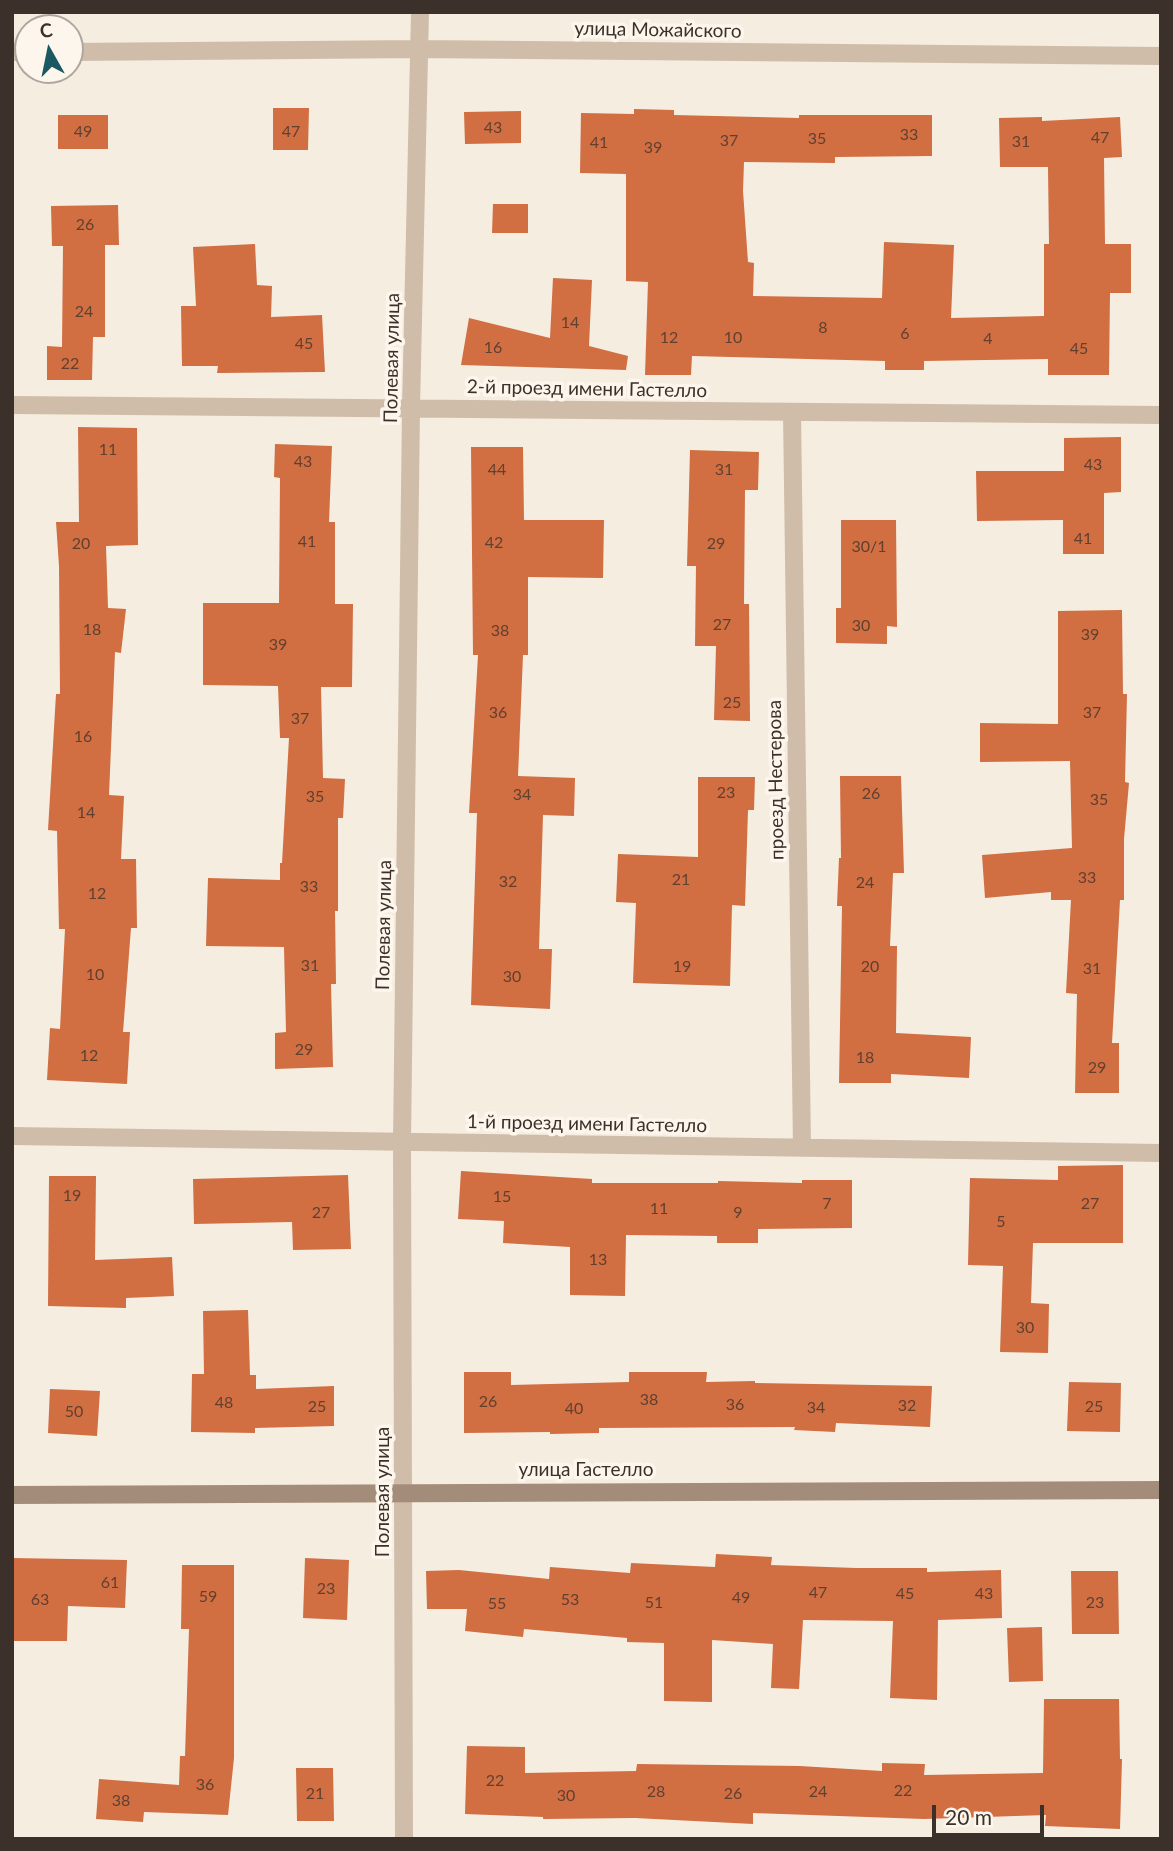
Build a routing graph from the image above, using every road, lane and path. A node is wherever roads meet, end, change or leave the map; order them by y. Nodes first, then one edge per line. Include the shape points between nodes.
1 (419, 12) edge
2 (420, 49) junction
3 (84, 52) edge
4 (1161, 56) edge
5 (12, 405) edge
6 (411, 408) junction
7 (792, 412) junction
8 (1161, 415) edge
9 (12, 1136) edge
10 (402, 1142) junction
11 (802, 1148) junction
12 (1161, 1153) edge
13 (1161, 1490) edge
14 (404, 1492) junction
15 (12, 1495) edge
16 (404, 1839) edge

1 - 2 street, Полевая улица
2 - 3 street, улица Можайского
2 - 4 street, улица Можайского
2 - 6 street, Полевая улица
5 - 6 street, 2-й проезд имени Гастелло
6 - 7 street, 2-й проезд имени Гастелло
6 - 10 street, Полевая улица
7 - 8 street, 2-й проезд имени Гастелло
7 - 11 street, проезд Нестерова
9 - 10 street, 1-й проезд имени Гастелло
10 - 11 street, 1-й проезд имени Гастелло
10 - 14 street, Полевая улица
11 - 12 street, 1-й проезд имени Гастелло
13 - 14 street, улица Гастелло
14 - 15 street, улица Гастелло
14 - 16 street, Полевая улица

